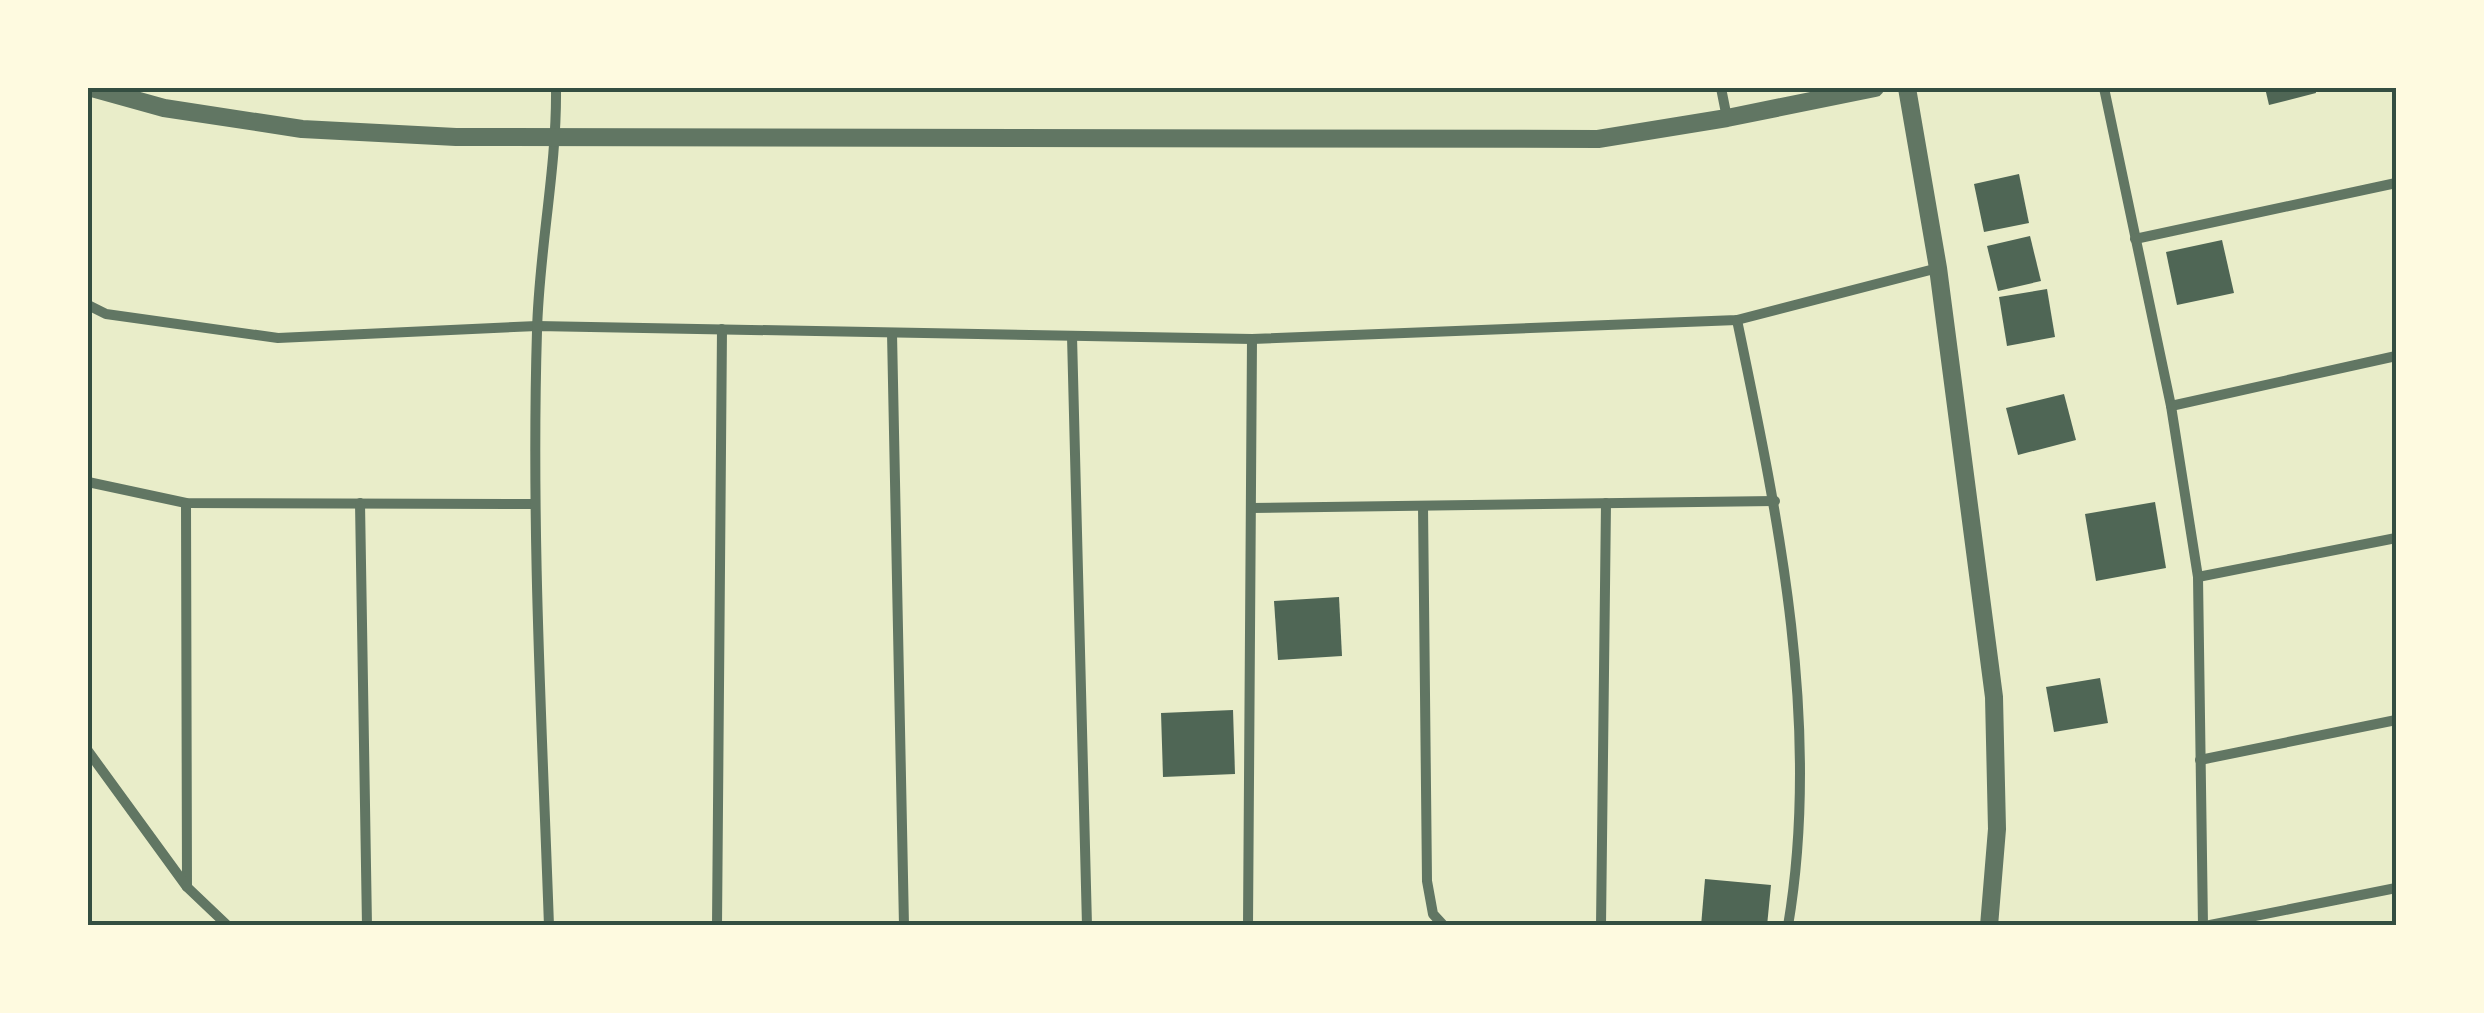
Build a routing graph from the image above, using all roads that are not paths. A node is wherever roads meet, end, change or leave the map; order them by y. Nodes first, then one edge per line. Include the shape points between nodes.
1 (92, 88) edge
2 (556, 88) edge
3 (1720, 88) edge
4 (1875, 88) edge
5 (1907, 88) edge
6 (2104, 88) edge
7 (1727, 118) junction
8 (556, 136) junction
9 (2396, 182) edge
10 (2135, 239) junction
11 (1938, 268) junction
12 (88, 305) edge
13 (1738, 320) junction
14 (537, 326) junction
15 (722, 330) junction
16 (892, 333) junction
17 (1072, 336) junction
18 (1252, 339) junction
19 (2396, 356) edge
20 (2171, 406) junction
21 (88, 482) edge
22 (1775, 501) junction
23 (186, 503) junction
24 (360, 503) junction
25 (1606, 503) junction
26 (535, 504) junction
27 (1424, 506) junction
28 (1251, 508) junction
29 (2396, 538) edge
30 (2198, 577) junction
31 (2396, 720) edge
32 (88, 751) edge
33 (2200, 760) junction
34 (187, 887) junction
35 (2396, 888) edge
36 (228, 926) edge
37 (367, 926) edge
38 (549, 926) edge
39 (717, 926) edge
40 (904, 926) edge
41 (1087, 926) edge
42 (1248, 926) edge
43 (1444, 926) edge
44 (1602, 926) edge
45 (1788, 926) edge
46 (1989, 926) edge
47 (2204, 926) edge

1 - 8 street via 164,108 302,129
2 - 8 street
3 - 7 street
4 - 7 street
5 - 11 street
6 - 10 street
7 - 8 street via 1598,139
8 - 14 street
9 - 10 street
10 - 20 street
11 - 13 street
11 - 46 street via 1994,697 1997,829
12 - 14 street via 106,314 278,338
13 - 18 street
13 - 22 street
14 - 15 street
14 - 26 street
15 - 16 street
15 - 39 street
16 - 17 street
16 - 40 street
17 - 18 street
17 - 41 street
18 - 28 street
19 - 20 street
20 - 30 street
21 - 23 street
22 - 25 street
22 - 45 street via 1797,673 1799,862
23 - 24 street
23 - 34 street
24 - 26 street
24 - 37 street
25 - 27 street
25 - 44 street
26 - 38 street
27 - 28 street
27 - 43 street via 1426,882 1433,914
28 - 42 street
29 - 30 street
30 - 33 street
31 - 33 street
32 - 34 street
33 - 47 street
34 - 36 street
35 - 47 street

